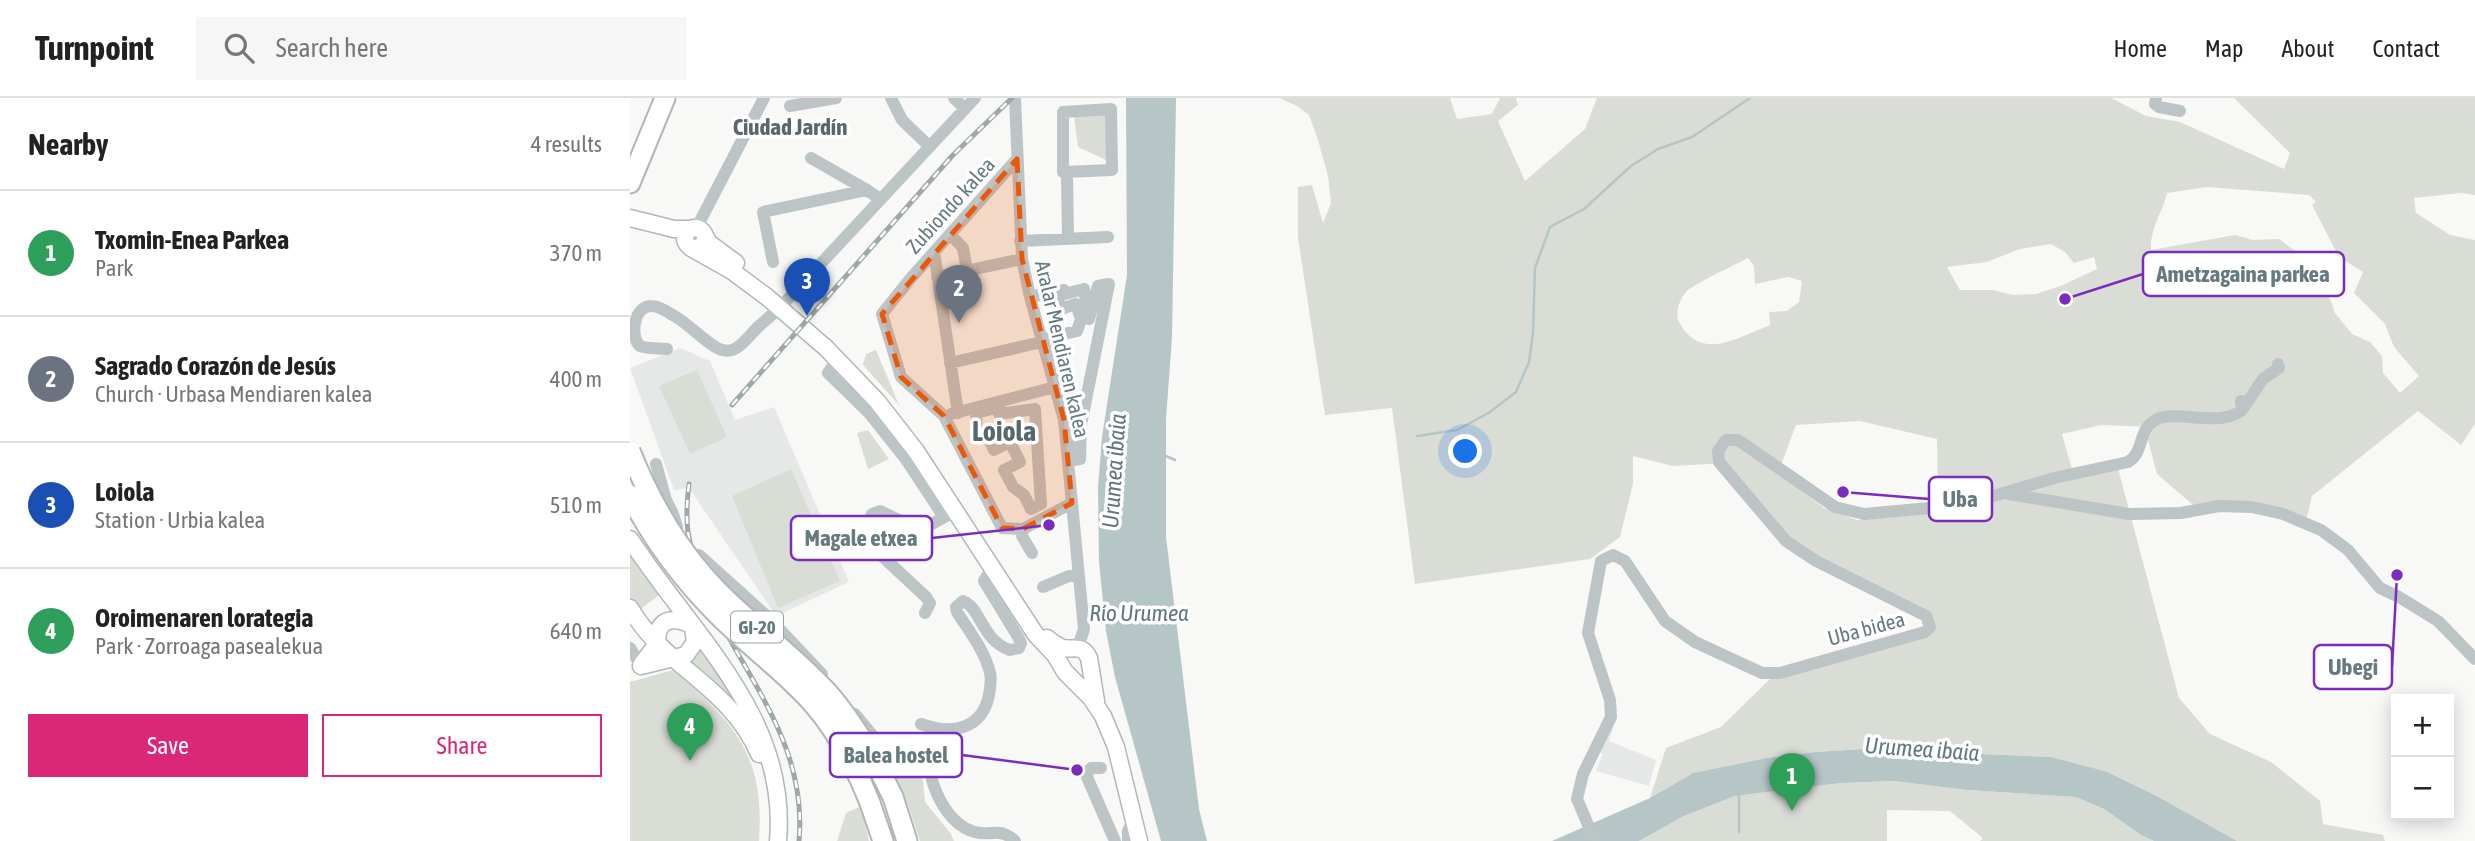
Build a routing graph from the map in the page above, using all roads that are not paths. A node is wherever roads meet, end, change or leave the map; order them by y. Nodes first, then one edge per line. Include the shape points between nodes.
1 (665, 98) edge
2 (764, 98) edge
3 (836, 98) edge
4 (891, 98) edge
5 (954, 98) edge
6 (975, 98) edge
7 (1015, 98) edge
8 (2156, 98) edge
9 (790, 106) dead end
10 (965, 109) junction
11 (1111, 110) joint
12 (2180, 111) dead end
13 (929, 146) junction
14 (811, 158) dead end
15 (1017, 159) junction
16 (1067, 175) dead end
17 (630, 183) edge
18 (867, 190) junction
19 (880, 199) junction
20 (630, 218) edge
21 (630, 229) edge
22 (699, 231) junction
23 (950, 234) junction
24 (1108, 237) dead end
25 (1068, 238) junction
26 (1020, 241) junction
27 (690, 247) junction
28 (934, 252) junction
29 (1022, 259) junction
30 (773, 261) dead end
31 (967, 271) junction
32 (937, 277) junction
33 (1098, 284) dead end
34 (1030, 297) junction
35 (783, 304) junction
36 (1047, 340) junction
37 (667, 349) dead end
38 (950, 363) junction
39 (2278, 364) dead end
40 (1055, 387) junction
41 (958, 413) junction
42 (944, 416) junction
43 (985, 431) joint
44 (630, 451) edge
45 (656, 464) dead end
46 (2005, 494) junction
47 (630, 495) edge
48 (1072, 503) junction
49 (949, 514) junction
50 (1023, 529) junction
51 (671, 536) junction
52 (630, 539) edge
53 (684, 548) dead end
54 (1032, 552) dead end
55 (640, 554) junction
56 (699, 555) dead end
57 (995, 572) junction
58 (1078, 576) junction
59 (1043, 587) dead end
60 (630, 608) edge
61 (925, 613) dead end
62 (692, 626) junction
63 (657, 642) junction
64 (630, 648) edge
65 (1067, 658) junction
66 (674, 659) junction
67 (2475, 659) edge
68 (1089, 662) junction
69 (640, 666) junction
70 (846, 703) junction
71 (1098, 706) junction
72 (921, 724) dead end
73 (938, 730) junction
74 (831, 738) dead end
75 (878, 742) dead end
76 (1098, 772) dead end
77 (1134, 818) junction
78 (1116, 838) edge
79 (770, 841) edge
80 (778, 841) edge
81 (883, 841) edge
82 (907, 841) edge
83 (1015, 841) edge
84 (1128, 841) edge
85 (1139, 841) edge
86 (1595, 841) edge

1 - 17 highway
2 - 22 street via 697,227
3 - 9 street
4 - 13 street via 902,120
5 - 10 street
6 - 10 street
7 - 15 street, Aralar Mendiaren kalea
8 - 12 street via 2159,107
10 - 13 street
11 - 11 street via 1063,112 1063,172 1112,170
13 - 19 street
14 - 18 street
15 - 23 street, Zubiondo kalea
15 - 26 street, Aralar Mendiaren kalea
16 - 25 street
18 - 19 street
18 - 30 street via 763,212
19 - 35 street
20 - 22 main road
21 - 27 main road
22 - 27 main road via 704,242 701,247
22 - 35 main road
23 - 28 street, Zubiondo kalea
23 - 31 street via 963,248
24 - 25 street
25 - 26 street
26 - 29 street, Aralar Mendiaren kalea
27 - 35 main road
28 - 32 street
28 - 42 street, Zubiondo kalea via 884,311 883,319 901,377
29 - 31 street
29 - 34 street, Aralar Mendiaren kalea
31 - 32 street
32 - 38 street
33 - 34 street
34 - 36 street, Aralar Mendiaren kalea
35 - 37 street via 736,349 720,350 663,309 643,308 635,314 633,340 639,346
35 - 49 main road via 904,433
35 - 65 main road via 882,397 1041,632
36 - 36 street via 1077,331 1081,318 1076,304 1061,309 1057,296 1084,289 1089,319 1098,286 1109,284 1081,425 1080,459 1074,460 1070,421
36 - 38 street
36 - 40 street, Aralar Mendiaren kalea
38 - 41 street
39 - 46 street, Uba bidea via 2236,415 2158,419 2147,426 2139,452 2128,462
40 - 41 street
40 - 48 street, Aralar Mendiaren kalea via 1064,420
41 - 42 street
42 - 50 street via 1002,528
43 - 43 street via 977,431 976,414 999,407 999,414 1035,409 1041,504 1031,509 1024,495 1013,488 1004,470 1020,461 1010,442 994,450
44 - 82 highway, GI-20, bridge via 649,496 704,576 828,694 862,739 892,797
45 - 51 street via 677,523
46 - 67 street, Uba bidea via 2129,514 2181,513 2219,506 2252,506 2283,514 2320,530 2348,551 2380,588 2438,621
46 - 86 street, Uba bidea via 1963,505 1864,514 1835,507 1738,440 1726,440 1718,451 1719,462 1786,541 1926,616 1930,627 1780,673 1762,673 1695,642 1665,621 1625,561 1613,555 1601,561 1588,633 1610,700 1611,717 1577,799
47 - 81 highway, GI-20, bridge via 681,576 816,707 847,753
48 - 50 street
48 - 58 street, Aralar Mendiaren kalea
49 - 57 main road
49 - 61 street via 928,528 917,529 876,511 865,530 867,542 926,597
50 - 54 street
51 - 53 street
51 - 55 street
52 - 55 main road
55 - 62 main road
56 - 70 street via 770,620
57 - 65 main road via 1037,635
57 - 73 street via 984,581 1021,643 1010,650 990,638 966,601 956,607 991,677 982,715 954,729
58 - 59 street
58 - 65 street, Aralar Mendiaren kalea via 1084,629
60 - 63 main road
62 - 63 main road via 681,620 667,621
62 - 66 main road via 694,646
62 - 80 main road via 738,689 765,742 779,796
63 - 66 main road
63 - 69 main road
64 - 69 street
65 - 68 main road via 1086,652
65 - 68 main road via 1080,674
65 - 71 main road
66 - 69 main road
66 - 79 main road via 727,705 754,742 769,787
68 - 71 main road
70 - 74 street via 845,719
70 - 75 street
71 - 77 main road via 1112,737
72 - 73 street
73 - 83 street via 930,752 932,777 942,803 971,832 997,831
76 - 78 street via 1091,768 1087,777
77 - 84 street
77 - 85 main road

